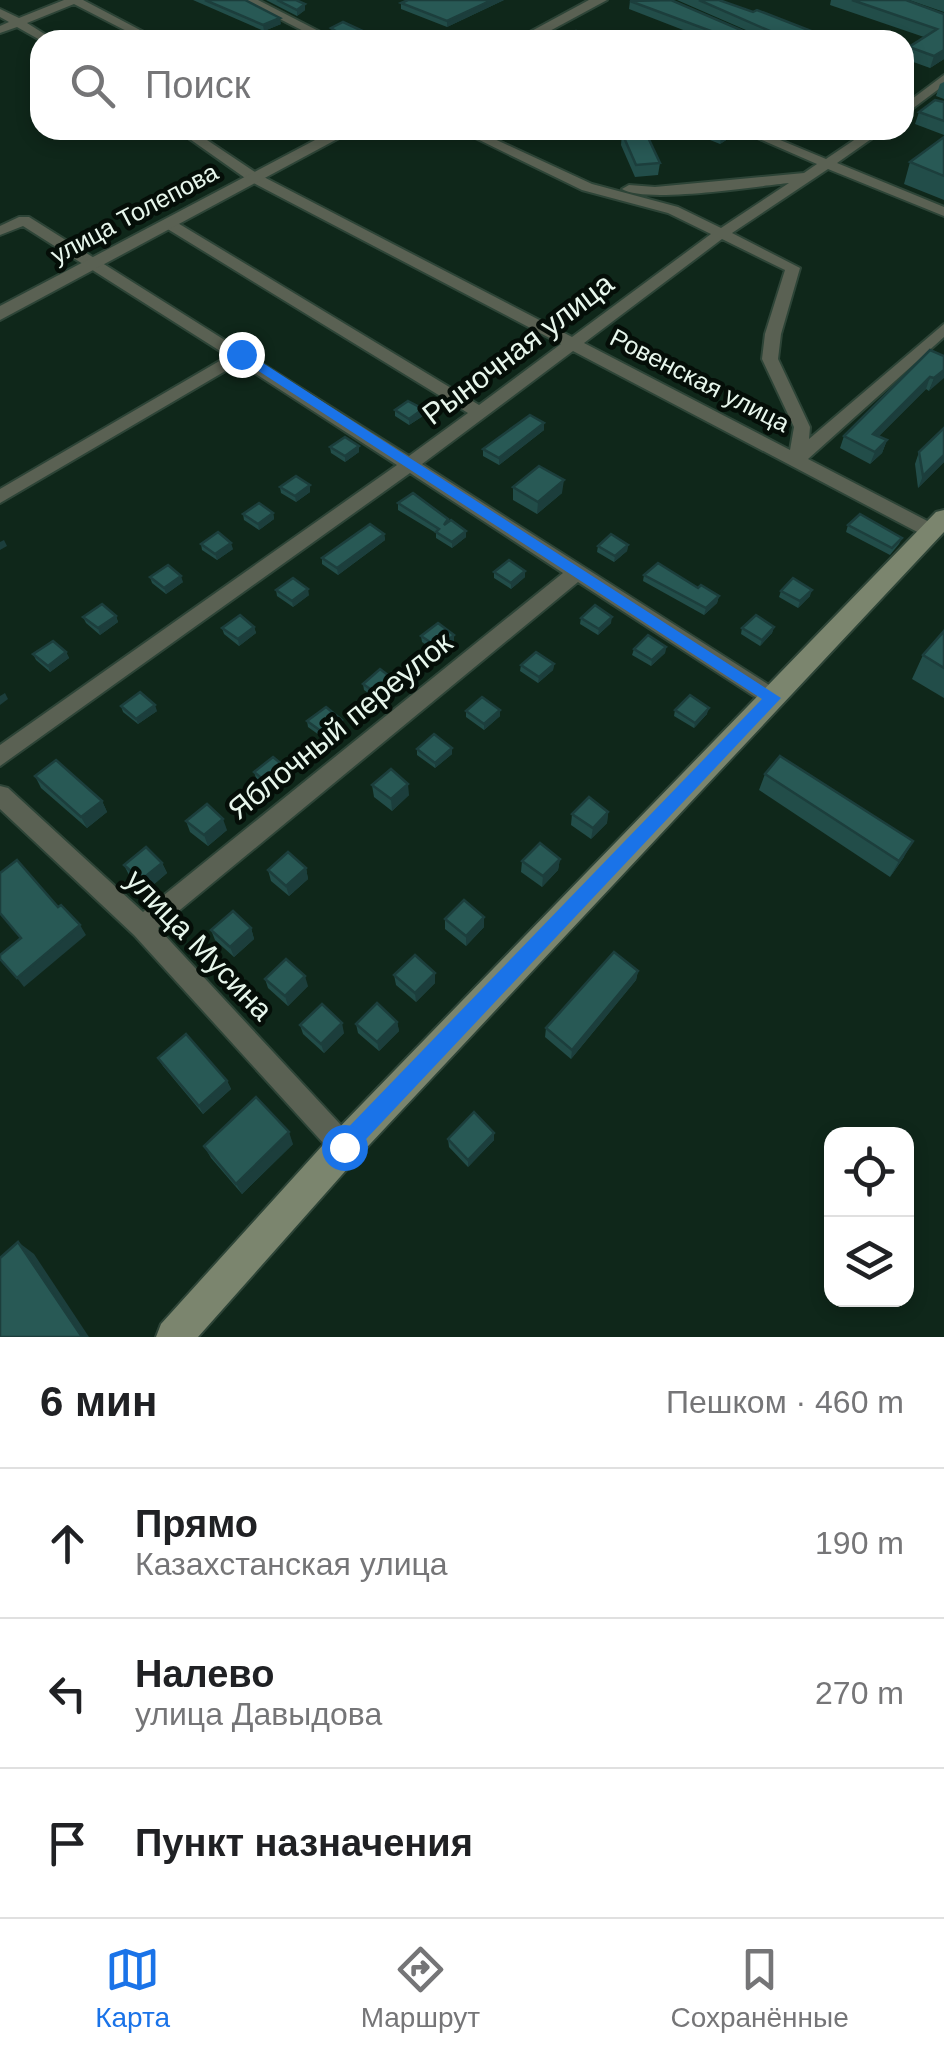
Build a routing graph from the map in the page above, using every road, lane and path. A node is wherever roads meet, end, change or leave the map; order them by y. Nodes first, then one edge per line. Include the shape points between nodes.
1 (74, 0) edge
2 (249, 0) edge
3 (600, 0) edge
4 (0, 12) edge
5 (22, 23) junction
6 (0, 30) edge
7 (33, 30) edge
8 (134, 30) edge
9 (310, 30) edge
10 (542, 30) edge
11 (944, 79) edge
12 (914, 99) edge
13 (925, 103) junction
14 (914, 107) edge
15 (198, 140) edge
16 (321, 140) edge
17 (486, 140) edge
18 (770, 140) edge
19 (864, 140) edge
20 (831, 164) junction
21 (811, 176) junction
22 (253, 177) junction
23 (587, 187) junction
24 (944, 212) edge
25 (171, 224) junction
26 (0, 231) edge
27 (719, 235) junction
28 (96, 263) junction
29 (0, 314) edge
30 (944, 328) edge
31 (572, 342) junction
32 (241, 354) junction
33 (480, 413) junction
34 (798, 458) junction
35 (408, 466) junction
36 (0, 497) edge
37 (938, 524) edge
38 (576, 572) junction
39 (773, 698) junction
40 (0, 757) edge
41 (0, 795) edge
42 (142, 927) junction
43 (344, 1147) junction
44 (174, 1337) edge

1 - 5 street
1 - 8 street
2 - 9 street
3 - 10 street
4 - 5 street
5 - 6 street
5 - 7 street
11 - 13 street
12 - 13 street
13 - 14 street
15 - 22 street, Ровенская улица
16 - 22 street, улица Толепова
17 - 23 street
18 - 20 street
19 - 20 street, Рыночная улица
20 - 21 street, Рыночная улица
20 - 24 street
21 - 23 street via 655,191
21 - 27 street, Рыночная улица
22 - 25 street, улица Толепова
22 - 31 street, Ровенская улица
23 - 27 street via 673,210
25 - 28 street, улица Толепова
25 - 33 street
26 - 28 street via 24,220
27 - 31 street, Рыночная улица
27 - 34 street via 793,268 770,360 802,427
28 - 29 street, улица Толепова
28 - 32 street
30 - 34 street
31 - 33 street, Рыночная улица
31 - 34 street, Ровенская улица
32 - 35 street
32 - 36 street
33 - 35 street, Рыночная улица
34 - 37 street, Ровенская улица
35 - 38 street
35 - 40 street, Рыночная улица
37 - 39 main road
38 - 39 street
38 - 42 street, Яблочный переулок
39 - 43 main road
41 - 42 street, улица Мусина
42 - 43 street, улица Мусина
43 - 44 main road

